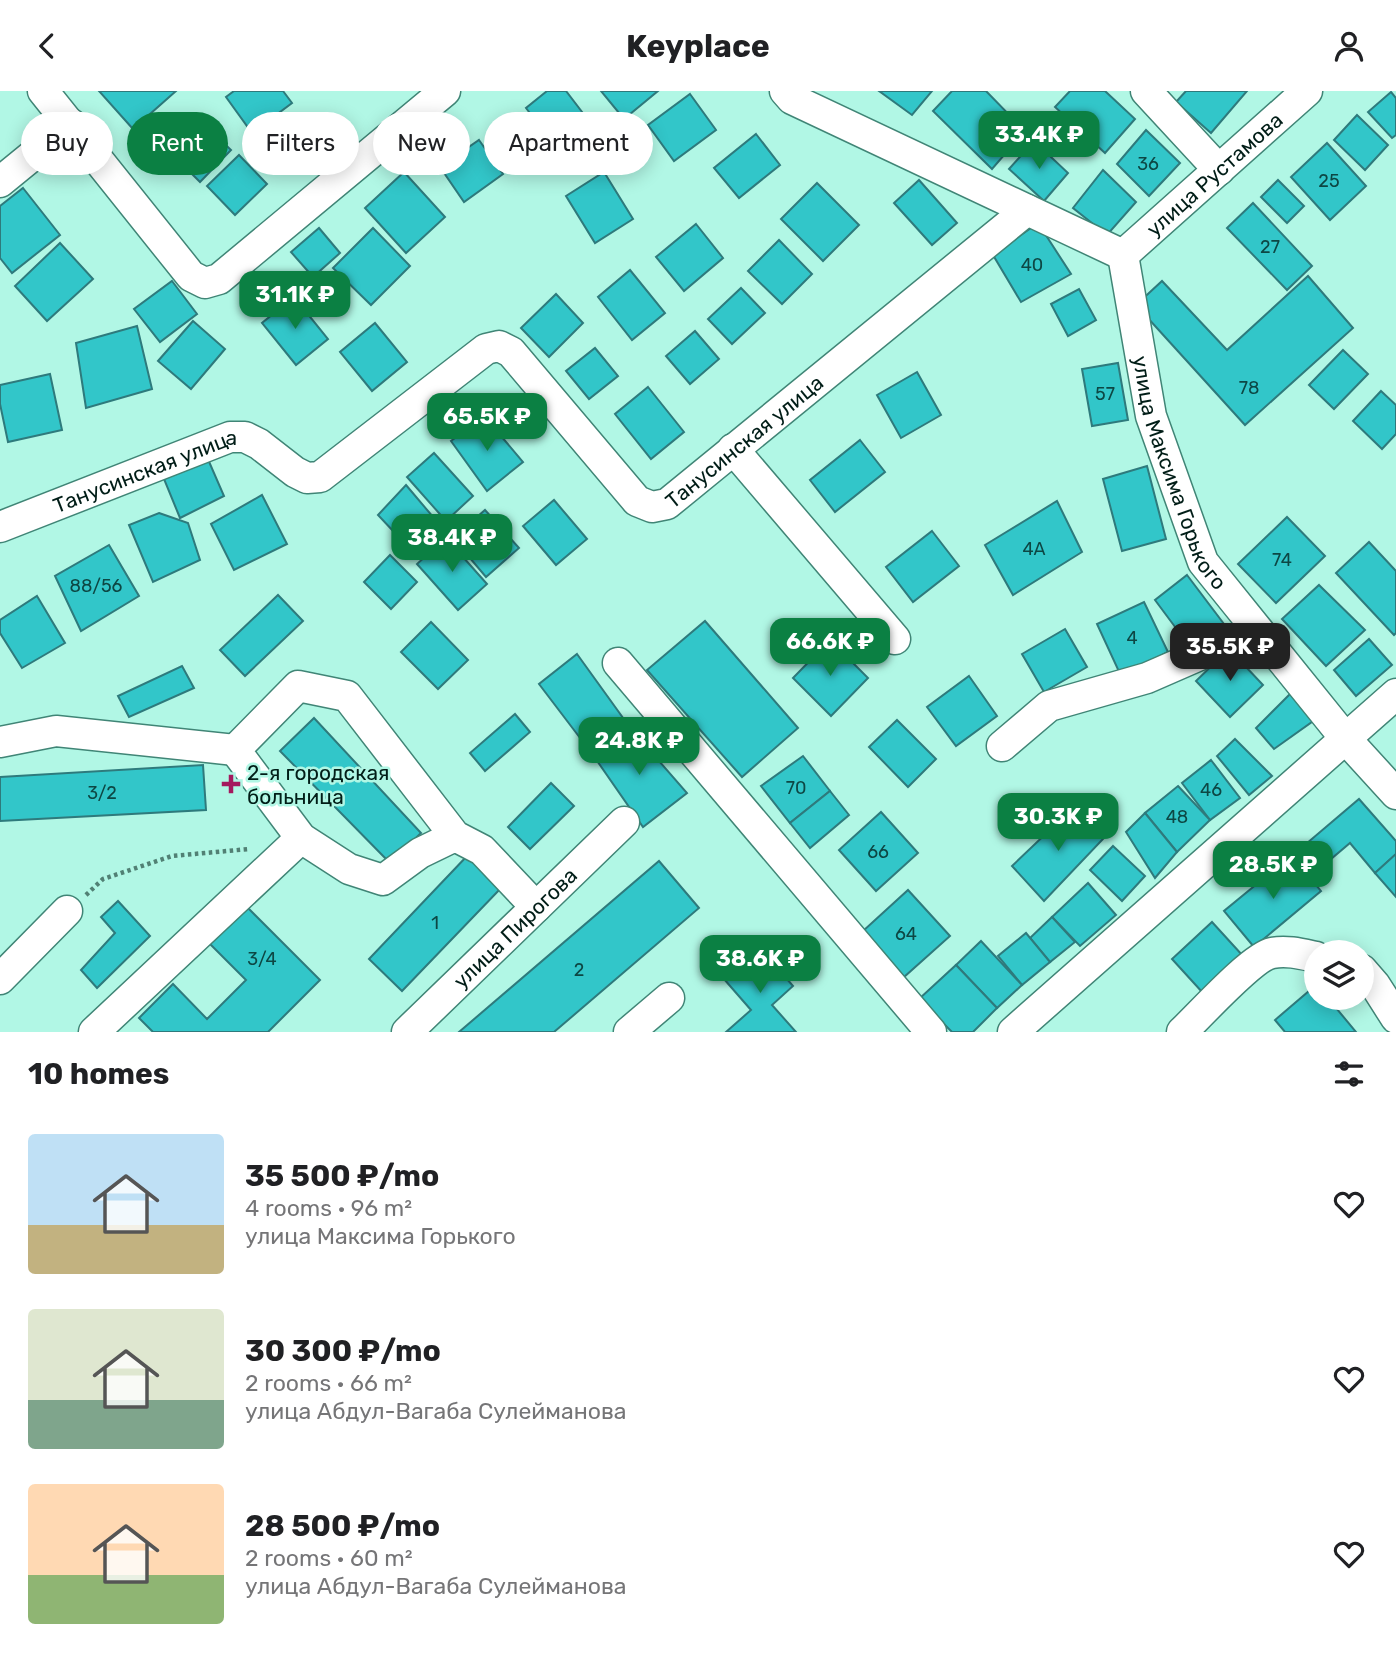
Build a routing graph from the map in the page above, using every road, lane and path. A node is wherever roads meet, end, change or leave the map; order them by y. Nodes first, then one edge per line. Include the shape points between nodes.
1 (43, 91) edge
2 (446, 91) edge
3 (785, 91) edge
4 (1146, 91) edge
5 (1307, 91) edge
6 (61, 112) edge
7 (21, 165) edge
8 (1219, 170) junction
9 (111, 175) edge
10 (0, 182) edge
11 (1027, 210) junction
12 (1123, 255) junction
13 (733, 449) junction
14 (0, 527) edge
15 (1257, 630) junction
16 (895, 639) dead end
17 (618, 663) dead end
18 (1396, 694) edge
19 (1345, 739) junction
20 (0, 742) edge
21 (1002, 746) dead end
22 (234, 750) junction
23 (1396, 794) edge
24 (624, 821) dead end
25 (455, 836) junction
26 (296, 843) junction
27 (536, 907) junction
28 (67, 911) joint
29 (1304, 955) edge
30 (0, 979) edge
31 (1374, 984) edge
32 (669, 998) dead end
33 (1396, 1018) edge
34 (94, 1032) edge
35 (407, 1032) edge
36 (629, 1032) edge
37 (931, 1032) edge
38 (1013, 1032) edge
39 (1182, 1032) edge

1 - 6 street
2 - 9 street via 219,279 205,283 191,276
3 - 11 street via 792,99
4 - 8 street
5 - 8 street, улица Рустамова
7 - 10 street
8 - 12 street, улица Рустамова
11 - 12 street
11 - 13 street, Танусинская улица
12 - 15 street, улица Максима Горького via 1151,416 1181,501 1203,562
13 - 14 street, Танусинская улица via 667,504 652,507 637,501 511,352 499,346 486,349 320,477 307,478 259,444 245,437 230,437
13 - 16 street
15 - 19 street, улица Максима Горького
15 - 21 street via 1147,678 1049,706
17 - 37 street
18 - 19 street
19 - 23 street, улица Максима Горького
19 - 38 street
20 - 22 street via 56,731
22 - 25 street via 298,686 347,696
22 - 26 street
24 - 27 street, улица Пирогова
25 - 26 street via 420,853 383,880
25 - 27 street via 482,850
26 - 28 path via 172,856 103,879
26 - 34 street
27 - 35 street, улица Пирогова
28 - 30 street
29 - 39 street via 1271,953 1255,962
31 - 33 street
32 - 36 street

